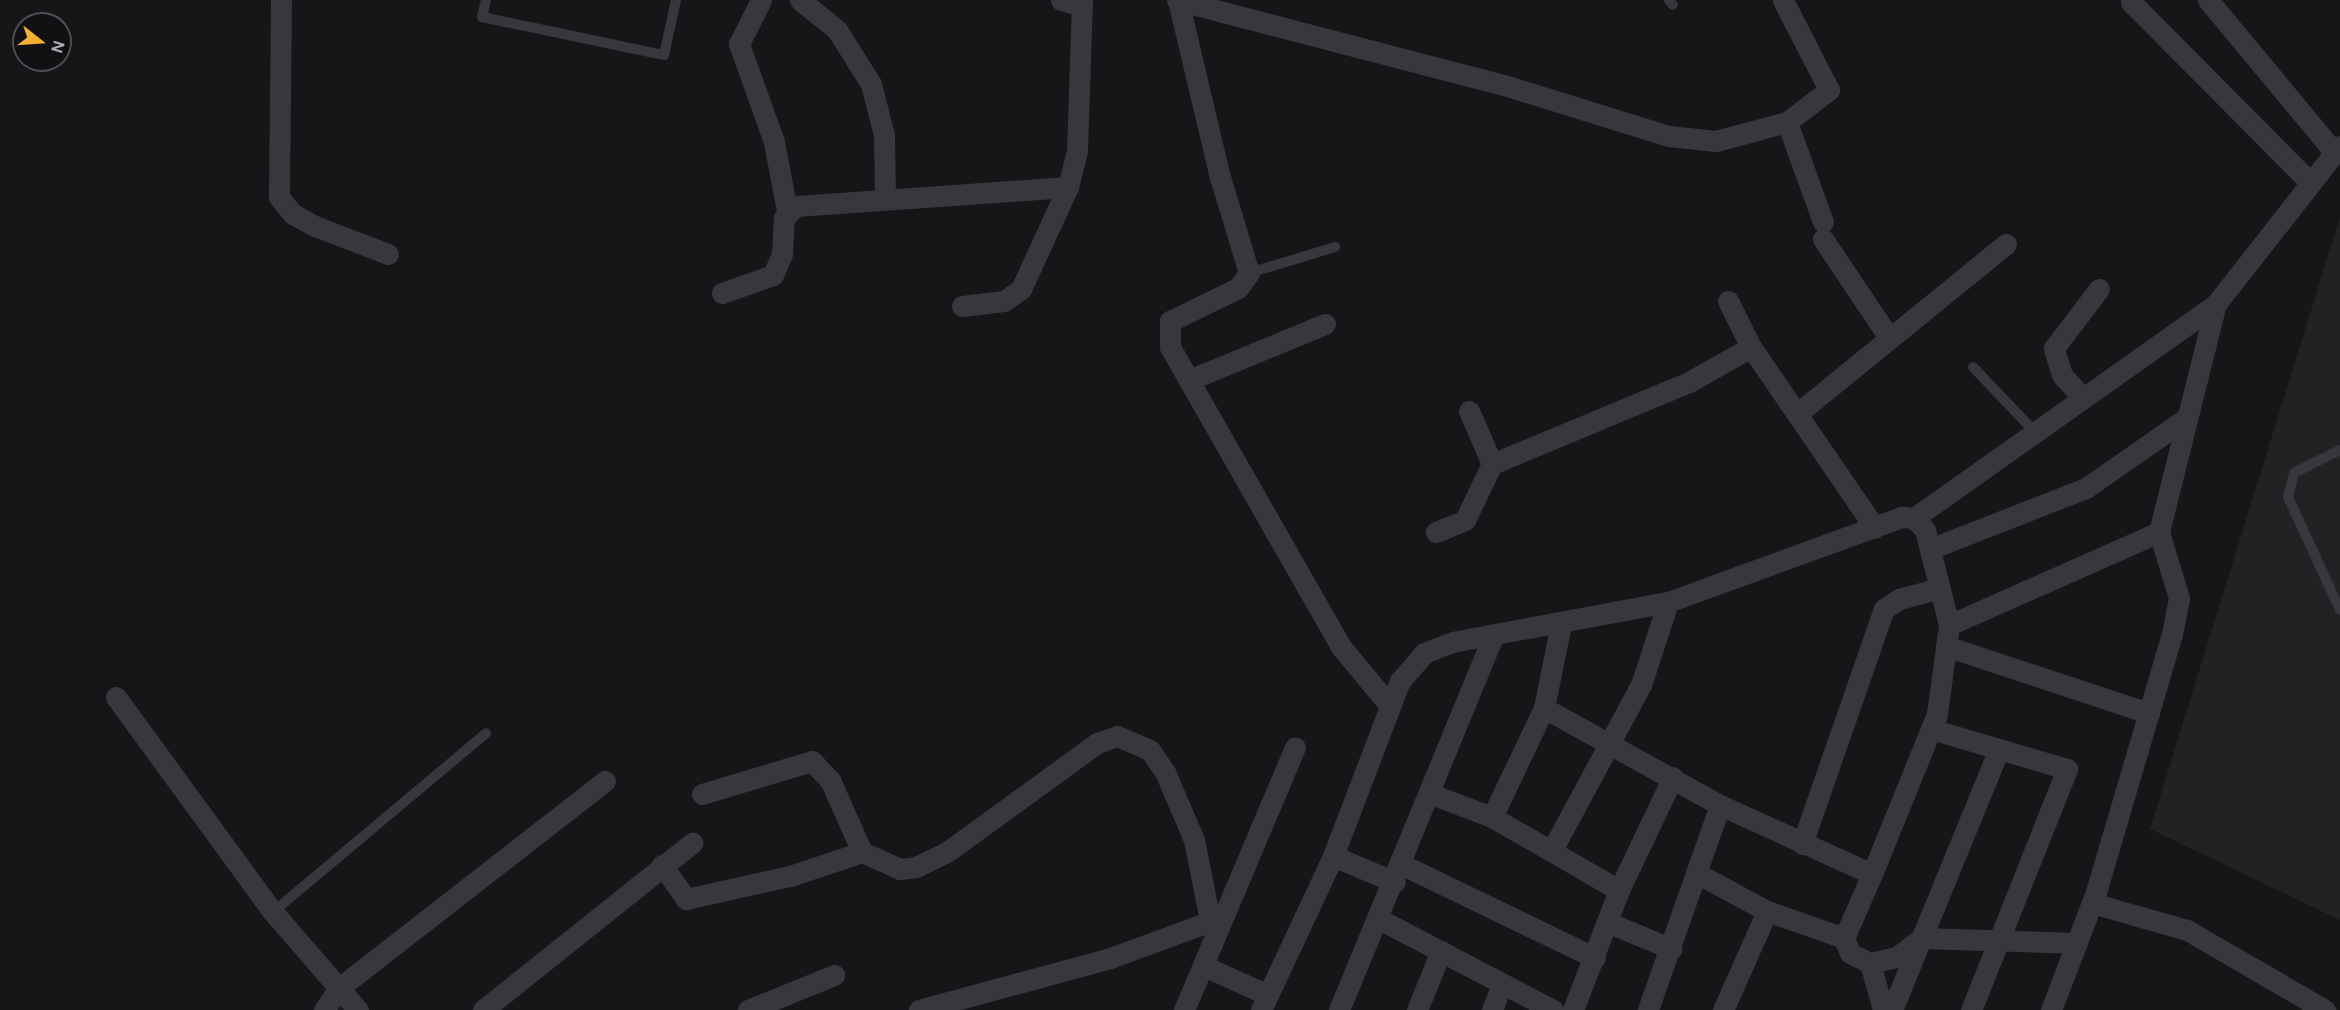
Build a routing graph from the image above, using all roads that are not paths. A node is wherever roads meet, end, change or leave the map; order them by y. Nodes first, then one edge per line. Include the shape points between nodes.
1 (281, 0) edge
2 (486, 0) edge
3 (675, 0) edge
4 (761, 0) edge
5 (800, 0) edge
6 (1061, 0) edge
7 (1178, 0) edge
8 (1783, 0) edge
9 (2208, 0) edge
10 (2131, 2) dead end
11 (1082, 3) edge
12 (1787, 122) junction
13 (2337, 149) edge
14 (2308, 180) junction
15 (1068, 187) junction
16 (885, 197) junction
17 (787, 211) junction
18 (2006, 244) dead end
19 (1335, 247) dead end
20 (388, 254) dead end
21 (1249, 273) junction
22 (2099, 289) dead end
23 (722, 293) dead end
24 (1728, 301) dead end
25 (2216, 304) junction
26 (962, 306) dead end
27 (1325, 324) dead end
28 (1890, 339) junction
29 (1751, 347) junction
30 (1972, 367) dead end
31 (1189, 380) junction
32 (2081, 396) junction
33 (1469, 411) dead end
34 (1798, 413) junction
35 (2185, 419) junction
36 (2034, 432) junction
37 (2340, 450) edge
38 (1492, 464) junction
39 (1914, 518) junction
40 (1875, 528) junction
41 (1436, 532) dead end
42 (2159, 532) junction
43 (1930, 549) junction
44 (1940, 588) junction
45 (1668, 602) junction
46 (2340, 610) edge
47 (1561, 624) junction
48 (1948, 635) junction
49 (1493, 636) junction
50 (116, 697) dead end
51 (1390, 706) junction
52 (1544, 708) junction
53 (2150, 713) junction
54 (1931, 729) junction
55 (486, 734) dead end
56 (1295, 747) dead end
57 (1610, 749) junction
58 (1999, 749) junction
59 (1673, 777) junction
60 (605, 781) dead end
61 (702, 794) dead end
62 (1431, 794) junction
63 (1720, 805) junction
64 (1492, 817) junction
65 (692, 843) dead end
66 (1802, 844) junction
67 (1552, 850) junction
68 (862, 852) junction
69 (1333, 856) junction
70 (662, 865) junction
71 (1399, 874) junction
72 (1872, 874) junction
73 (1700, 875) junction
74 (1619, 890) junction
75 (2092, 903) junction
76 (1767, 911) junction
77 (273, 912) junction
78 (1216, 919) junction
79 (1379, 919) junction
80 (1607, 922) junction
81 (1844, 938) junction
82 (1921, 938) junction
83 (2000, 943) junction
84 (2077, 943) junction
85 (1672, 949) junction
86 (1441, 951) junction
87 (1595, 958) junction
88 (1870, 963) junction
89 (1206, 967) junction
90 (834, 975) dead end
91 (1502, 984) junction
92 (339, 988) junction
93 (1265, 1002) edge
94 (324, 1010) edge
95 (358, 1010) edge
96 (483, 1010) edge
97 (748, 1010) edge
98 (919, 1010) edge
99 (1184, 1010) edge
100 (1339, 1010) edge
101 (1417, 1010) edge
102 (1491, 1010) edge
103 (1553, 1010) edge
104 (1572, 1010) edge
105 (1648, 1010) edge
106 (1723, 1010) edge
107 (1883, 1010) edge
108 (1892, 1010) edge
109 (1971, 1010) edge
110 (2051, 1010) edge
111 (2325, 1010) edge

1 - 20 street via 279,197 300,218
2 - 3 lane via 482,17 664,56
4 - 17 street via 740,44 774,142
5 - 16 street via 837,30 871,84 884,135
6 - 11 street
7 - 12 street via 1504,85 1669,136 1716,141
7 - 21 street via 1220,177
8 - 12 street via 1828,90
9 - 13 street
10 - 14 street
11 - 15 street via 1077,152
12 - 28 street via 1823,230
13 - 14 street
14 - 25 street
15 - 16 street
15 - 26 street via 1021,290 1004,301
16 - 17 street
17 - 23 street via 780,266 773,275
18 - 28 street
19 - 21 lane
21 - 31 street via 1238,288 1170,321 1170,347
22 - 32 street via 2054,348 2062,375
24 - 29 street
25 - 32 street
25 - 35 street
27 - 31 street
28 - 34 street
29 - 34 street
29 - 38 street via 1689,382
30 - 36 lane
31 - 51 street via 1342,648
32 - 36 street
33 - 38 street
34 - 40 street
35 - 42 street
35 - 43 street via 2086,488
36 - 39 street
37 - 46 lane via 2294,473 2288,496
38 - 41 street via 1465,520
39 - 40 street via 1902,517
39 - 43 street
40 - 45 street
42 - 48 street
42 - 53 street via 2179,598
43 - 44 street
44 - 48 street
44 - 66 street via 1899,598 1884,609
45 - 47 street
45 - 57 street via 1641,685
47 - 49 street
47 - 52 street
48 - 53 street
48 - 54 street
49 - 51 street via 1424,653 1400,681
49 - 62 street
50 - 77 street
51 - 69 street
52 - 57 street
52 - 64 street
53 - 75 street
54 - 58 street
54 - 72 street
55 - 77 lane
56 - 78 street
57 - 59 street
57 - 67 street
58 - 82 street
58 - 83 street via 2067,769
59 - 63 street
59 - 74 street
60 - 92 street
61 - 68 street via 812,761 830,780
62 - 64 street
62 - 71 street
63 - 66 street
63 - 73 street
64 - 67 street
65 - 70 street
66 - 72 street
67 - 74 street
68 - 70 street via 700,899 686,899 678,892
68 - 78 street via 900,869 916,867 947,852 1097,743 1116,736 1131,738 1150,750 1166,772 1194,840
69 - 71 street
69 - 93 street
70 - 96 street
71 - 79 street
71 - 87 street
72 - 81 street
73 - 76 street
73 - 85 street
74 - 80 street
75 - 84 street
75 - 111 street via 2187,930
76 - 81 street
76 - 106 street
77 - 92 street
78 - 89 street
78 - 98 street via 1110,958
79 - 86 street
79 - 100 street
80 - 85 street
80 - 87 street
81 - 88 street via 1850,953
82 - 83 street
82 - 88 street via 1897,957
82 - 108 street
83 - 84 street
83 - 109 street
84 - 110 street
85 - 105 street
86 - 91 street
86 - 101 street
87 - 104 street
88 - 107 street
89 - 93 street
89 - 99 street
90 - 97 street
91 - 102 street
91 - 103 street
92 - 94 street
92 - 95 street

